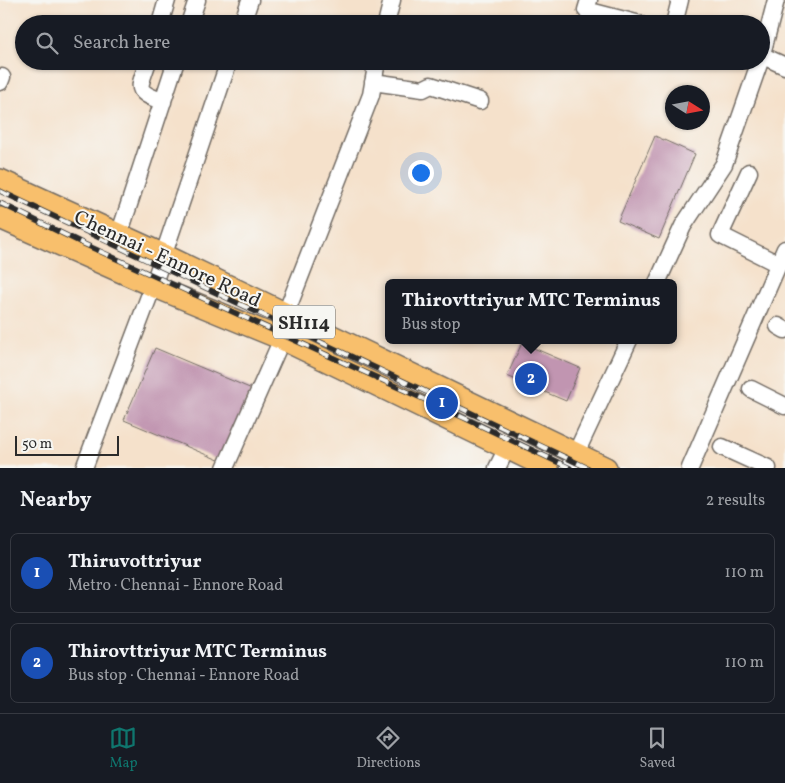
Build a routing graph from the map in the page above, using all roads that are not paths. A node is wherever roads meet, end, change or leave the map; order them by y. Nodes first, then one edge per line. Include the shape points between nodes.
1 (167, 0) edge
2 (197, 0) edge
3 (250, 0) edge
4 (392, 0) edge
5 (589, 0) edge
6 (680, 0) edge
7 (776, 0) edge
8 (163, 15) edge
9 (192, 15) edge
10 (245, 15) edge
11 (388, 15) edge
12 (605, 15) edge
13 (676, 15) edge
14 (770, 23) edge
15 (770, 60) edge
16 (785, 66) edge
17 (145, 70) edge
18 (173, 70) edge
19 (226, 70) edge
20 (375, 70) edge
21 (757, 70) edge
22 (373, 82) junction
23 (480, 101) dead end
24 (163, 102) junction
25 (750, 172) dead end
26 (0, 180) edge
27 (0, 218) edge
28 (119, 235) junction
29 (164, 255) junction
30 (782, 257) edge
31 (659, 279) edge
32 (154, 286) junction
33 (286, 313) junction
34 (282, 339) junction
35 (627, 344) edge
36 (751, 389) dead end
37 (785, 406) edge
38 (722, 447) dead end
39 (507, 448) junction
40 (572, 460) edge
41 (84, 468) edge
42 (225, 468) edge
43 (497, 468) edge
44 (548, 468) edge
45 (606, 468) edge
46 (690, 468) edge
47 (768, 468) edge

1 - 8 street
2 - 9 street
3 - 10 street
4 - 11 street
5 - 12 street via 586,10
6 - 13 street
7 - 14 street
15 - 16 street
17 - 24 street via 140,84 142,92
18 - 24 street
19 - 29 street
20 - 22 street
21 - 31 street via 724,164 683,226
22 - 23 street via 423,90 431,85
22 - 33 street via 371,95
24 - 28 street
25 - 30 street via 720,235
26 - 28 main road, Chennai - Ennore Road / SH114
27 - 32 main road, Chennai - Ennore Road / SH114
28 - 29 main road, Chennai - Ennore Road / SH114
29 - 32 street
29 - 33 main road, Chennai - Ennore Road / SH114
30 - 46 street
32 - 34 main road, Chennai - Ennore Road / SH114
32 - 41 street
33 - 40 main road, Chennai - Ennore Road / SH114
34 - 39 main road, Chennai - Ennore Road / SH114
34 - 42 street
35 - 40 street
36 - 37 street
38 - 47 street
39 - 43 street
39 - 44 main road, Chennai - Ennore Road / SH114
40 - 45 main road, Chennai - Ennore Road / SH114

